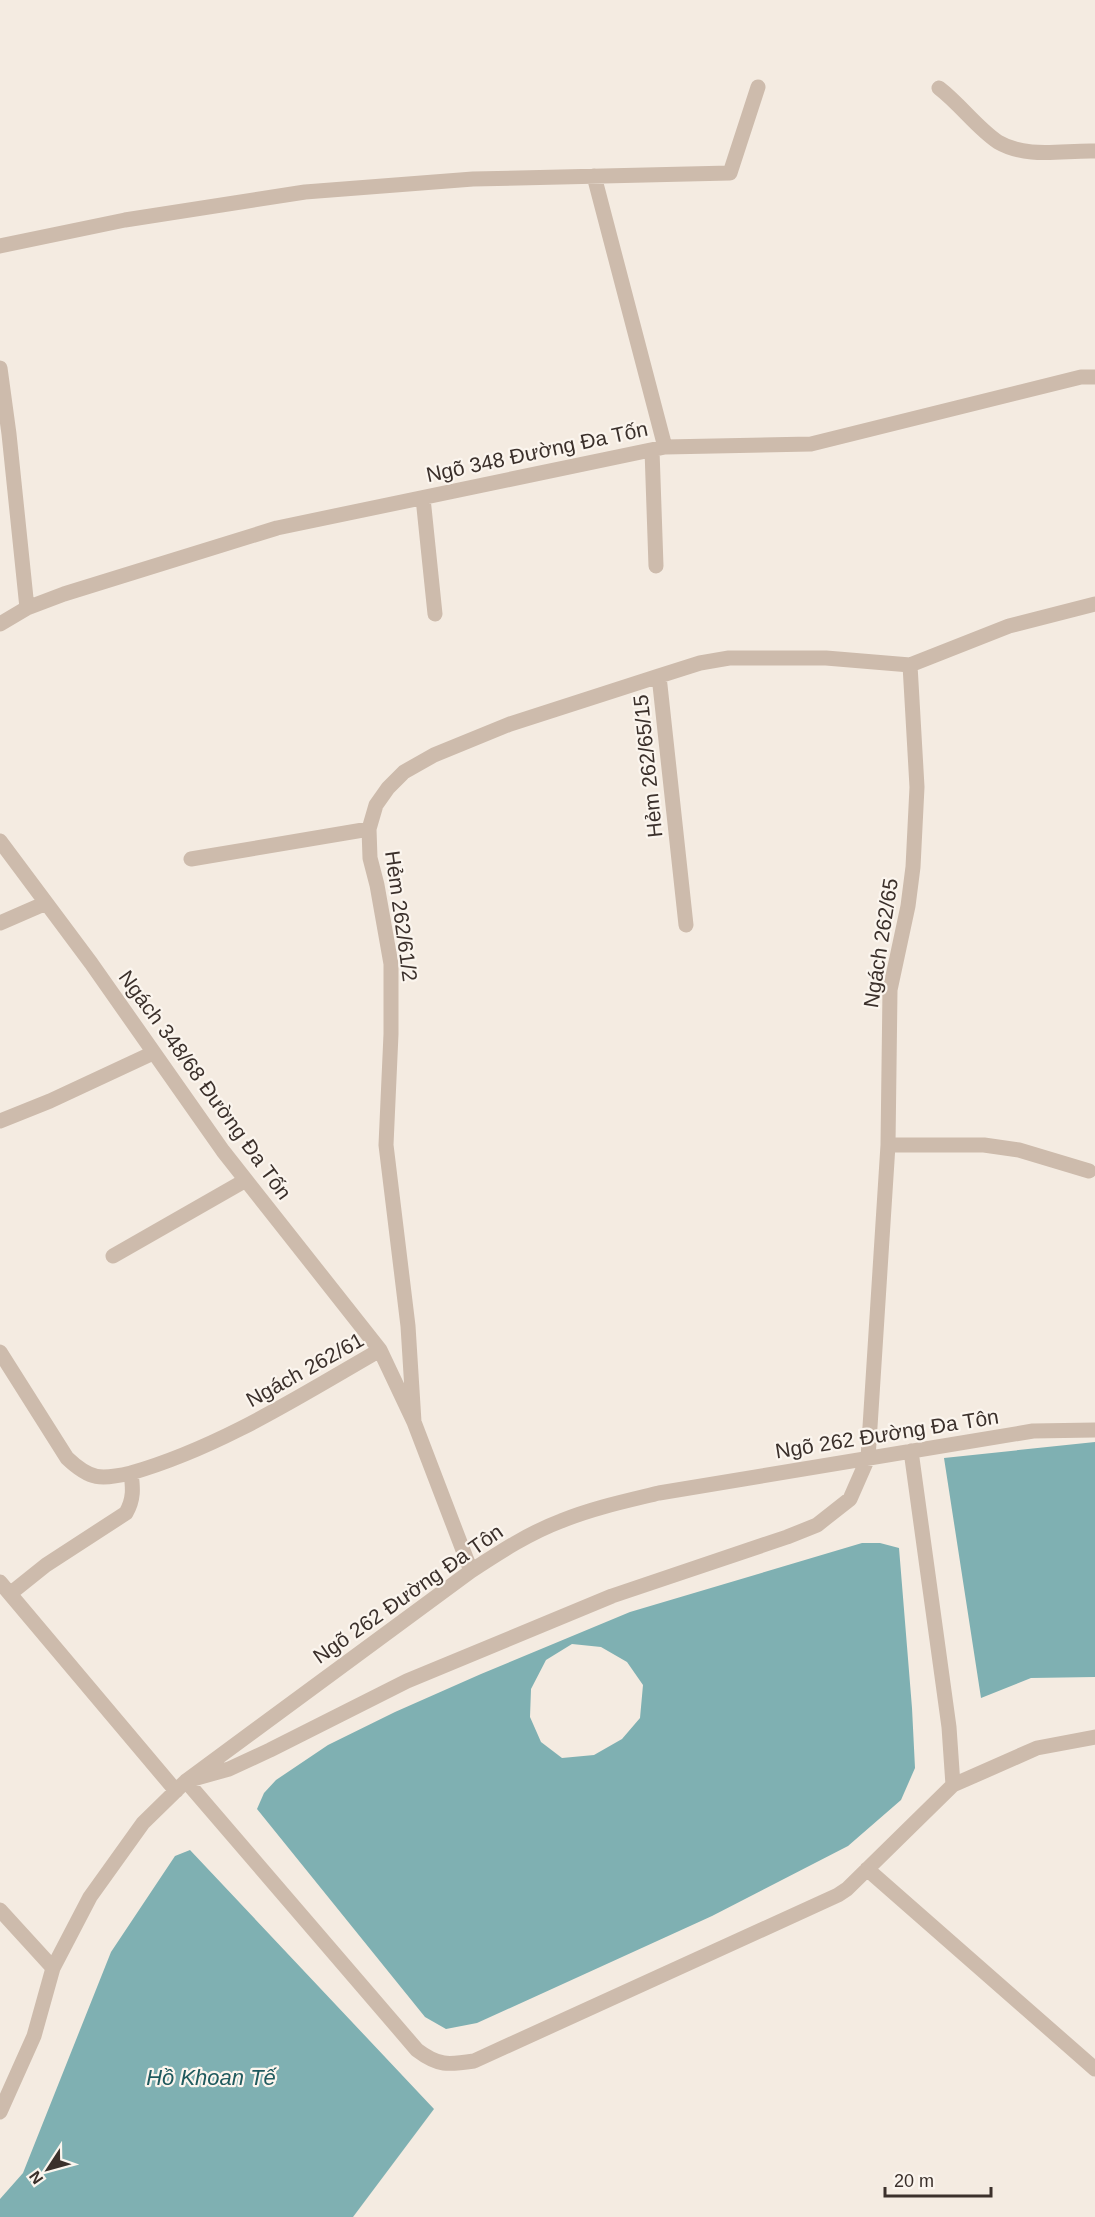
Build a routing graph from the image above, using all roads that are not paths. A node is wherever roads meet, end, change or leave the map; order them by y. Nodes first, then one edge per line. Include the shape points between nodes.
1 (758, 87) dead end
2 (939, 88) dead end
3 (1095, 151) edge
4 (594, 176) junction
5 (0, 246) edge
6 (0, 368) edge
7 (1095, 377) edge
8 (658, 449) junction
9 (423, 498) junction
10 (656, 566) dead end
11 (1095, 604) edge
12 (27, 608) junction
13 (435, 614) dead end
14 (0, 624) edge
15 (910, 665) junction
16 (659, 676) junction
17 (369, 829) junction
18 (0, 841) edge
19 (191, 859) dead end
20 (46, 903) junction
21 (0, 923) edge
22 (686, 925) dead end
23 (153, 1053) junction
24 (0, 1121) edge
25 (888, 1145) junction
26 (1089, 1171) dead end
27 (246, 1180) junction
28 (113, 1256) dead end
29 (380, 1350) junction
30 (0, 1352) edge
31 (414, 1422) junction
32 (1095, 1430) edge
33 (911, 1451) junction
34 (868, 1458) junction
35 (131, 1473) junction
36 (471, 1571) junction
37 (0, 1582) edge
38 (11, 1593) junction
39 (1095, 1737) edge
40 (953, 1785) junction
41 (181, 1786) junction
42 (867, 1869) junction
43 (0, 1910) edge
44 (53, 1968) junction
45 (1095, 2069) edge
46 (0, 2112) edge

1 - 4 street via 730,173
2 - 3 street via 999,142 1021,150
4 - 5 street via 473,179 305,192 125,220
4 - 8 street
6 - 12 street
7 - 8 street, Ngõ 348 Đường Đa Tốn via 1081,377 811,444
8 - 9 street, Ngõ 348 Đường Đa Tốn
8 - 10 street
9 - 12 street, Ngõ 348 Đường Đa Tốn via 277,528
9 - 13 street
11 - 15 street via 1009,626
12 - 14 street, Ngõ 348 Đường Đa Tốn
15 - 16 street, Hẻm 262/65/15 via 826,658 729,658
15 - 25 street, Ngách 262/65 via 917,787 914,867 890,990
16 - 17 street, Hẻm 262/61/2 via 510,724 434,754 404,772 388,788 376,805
16 - 22 street, Hẻm 262/65/15
17 - 19 street
17 - 31 street, Hẻm 262/61/2 via 370,858 391,964 386,1145 408,1326
18 - 20 street, Ngách 348/68 Đường Đa Tốn
20 - 21 street
20 - 23 street, Ngách 348/68 Đường Đa Tốn
23 - 24 street
23 - 27 street, Ngách 348/68 Đường Đa Tốn
25 - 26 street via 984,1145 1019,1150
25 - 34 street, Ngách 262/65
27 - 28 street
27 - 29 street, Ngách 348/68 Đường Đa Tốn
29 - 31 street, Ngách 262/61
29 - 35 street, Ngách 262/61 via 250,1425
30 - 35 street, Ngách 262/61 via 67,1458 80,1471 95,1478
31 - 36 street, Ngách 262/61
32 - 33 street, Ngõ 262 Đường Đa Tôn via 1032,1431
33 - 34 street, Ngõ 262 Đường Đa Tôn
33 - 40 street via 949,1727
34 - 36 street, Ngõ 262 Đường Đa Tôn via 607,1505 514,1543
34 - 41 street via 850,1499 817,1525 612,1596 407,1681 270,1750
35 - 38 street via 133,1493 126,1513
36 - 41 street, Ngõ 262 Đường Đa Tôn
37 - 38 street
38 - 41 street
39 - 40 street via 1037,1748
40 - 42 street
41 - 42 street via 417,2050 443,2064 474,2061 816,1905 847,1889
41 - 44 street, Ngõ 262 Đường Đa Tôn via 143,1823 90,1897
42 - 45 street
43 - 44 street
44 - 46 street, Ngõ 262 Đường Đa Tôn via 34,2036

